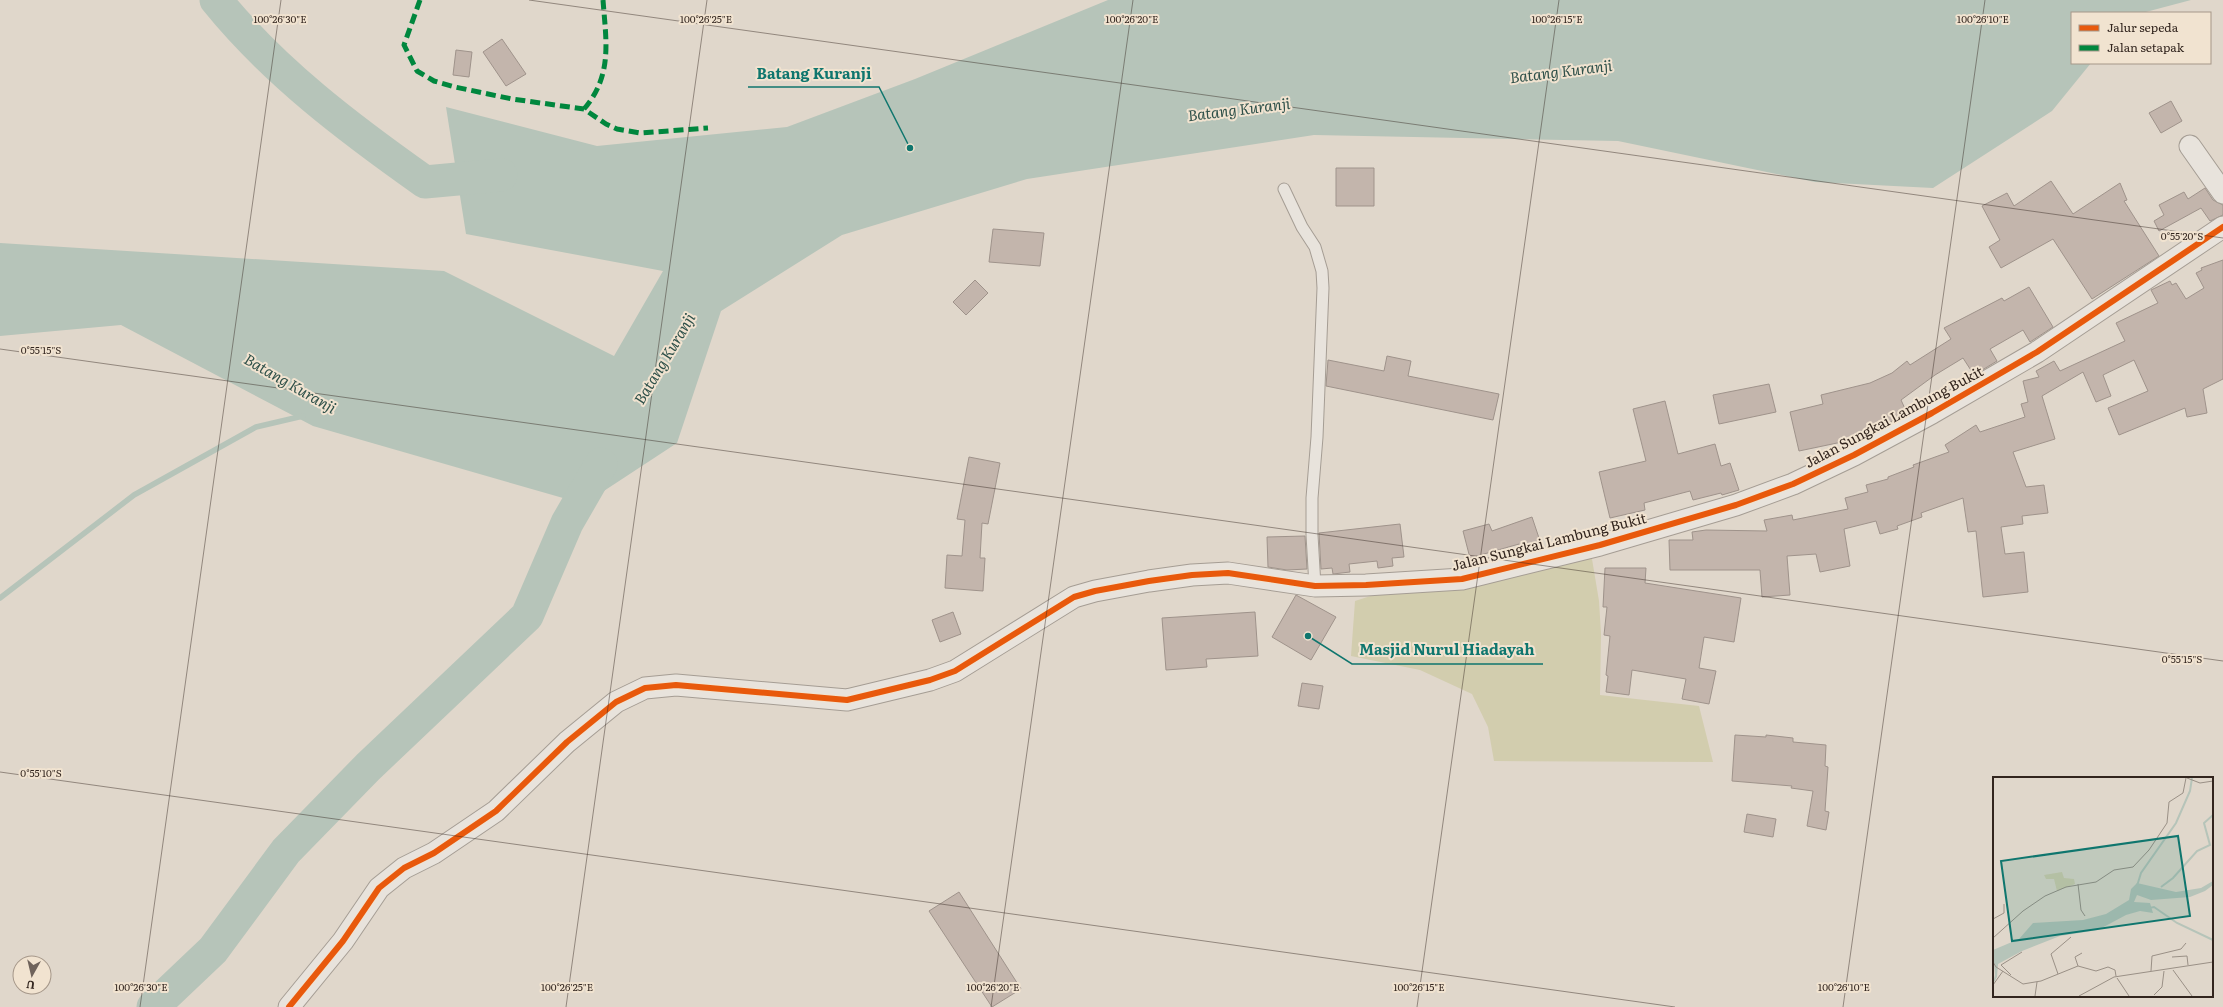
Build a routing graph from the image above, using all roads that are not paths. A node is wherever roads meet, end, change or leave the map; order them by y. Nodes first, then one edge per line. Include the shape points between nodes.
1 (2190, 146) dead end
2 (1284, 189) dead end
3 (2223, 193) edge
4 (2223, 227) edge
5 (1315, 586) junction
6 (289, 1007) edge

1 - 3 street
2 - 5 lane via 1302,228 1315,247 1322,271 1317,437 1312,498
4 - 5 street, Jalan Sungkai Lambung Bukit via 2037,352 1880,441 1793,484 1736,505 1600,545 1462,579 1366,586
5 - 6 street, Jalan Sungkai Lambung Bukit via 1228,573 1192,575 1095,591 1074,597 955,672 847,700 676,685 645,688 616,702 592,721 496,811 434,853 390,878 379,888 347,935

